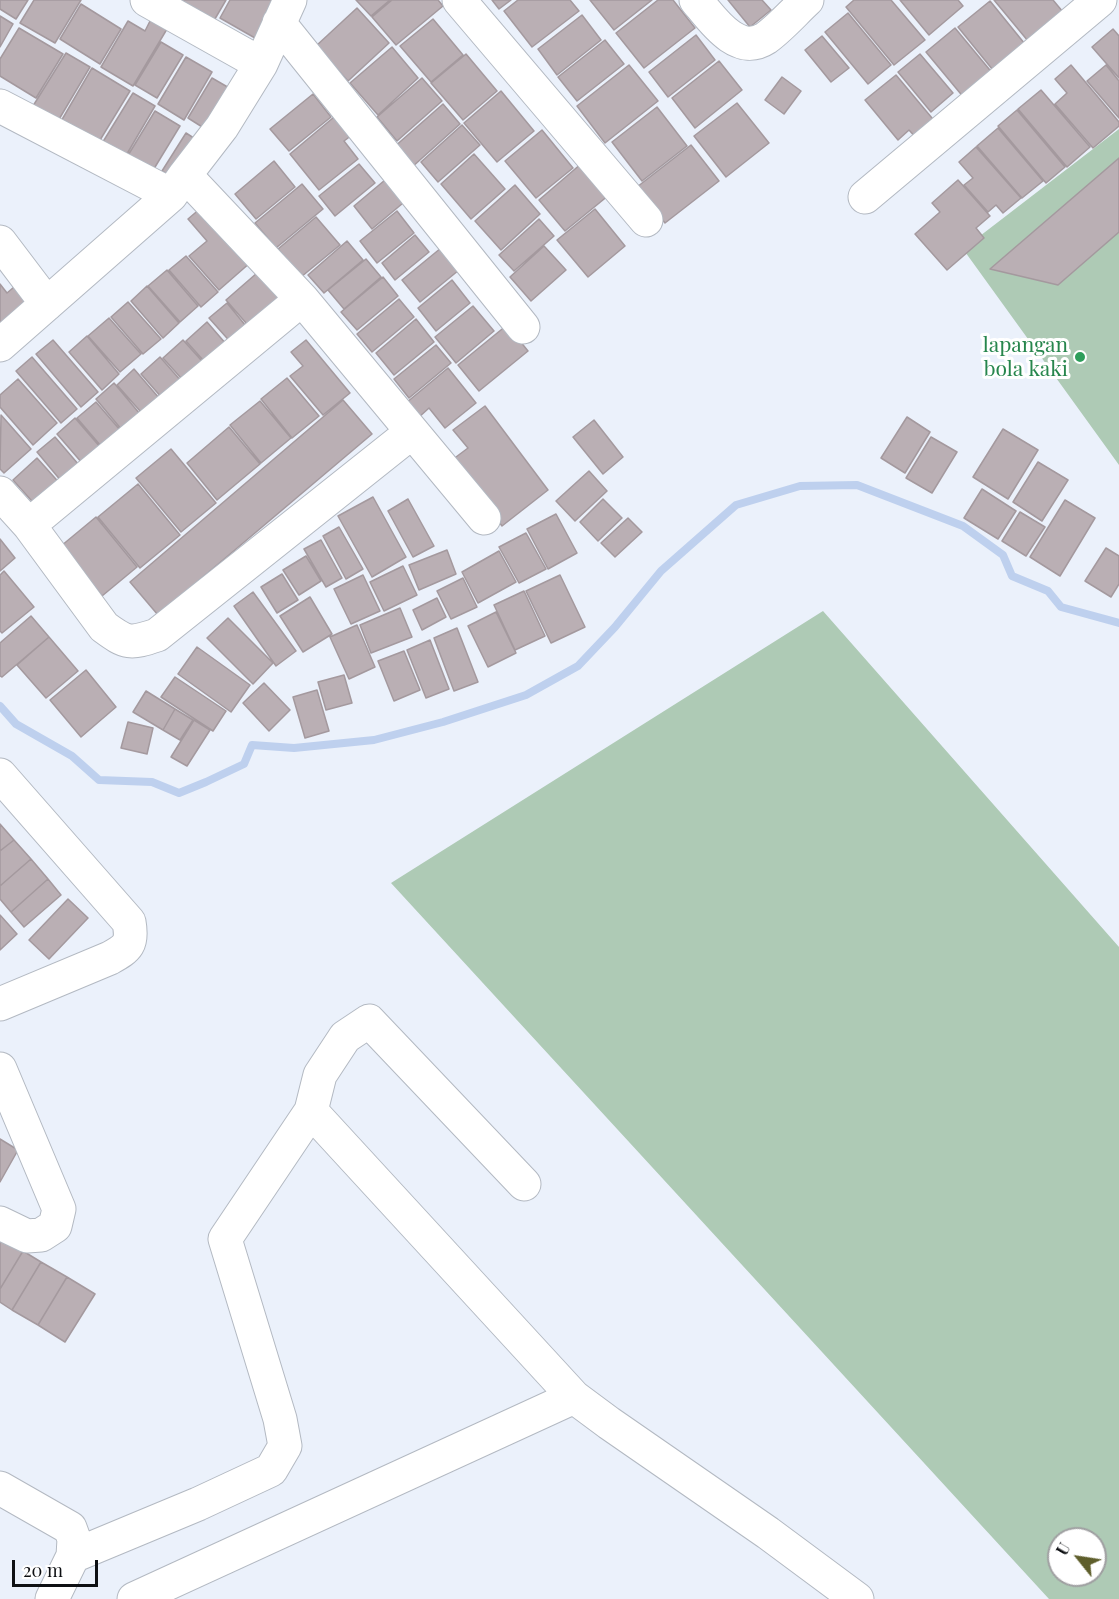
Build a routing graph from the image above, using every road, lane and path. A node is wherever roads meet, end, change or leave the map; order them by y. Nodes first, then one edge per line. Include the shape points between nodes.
1 (147, 0) edge
2 (459, 0) edge
3 (696, 0) edge
4 (807, 0) edge
5 (1100, 0) edge
6 (285, 11) edge
7 (261, 64) junction
8 (0, 106) edge
9 (178, 185) junction
10 (865, 197) dead end
11 (646, 220) dead end
12 (0, 242) edge
13 (302, 299) junction
14 (47, 304) junction
15 (523, 327) dead end
16 (0, 345) edge
17 (412, 432) junction
18 (0, 493) edge
19 (484, 518) dead end
20 (29, 525) junction
21 (0, 775) edge
22 (0, 1004) edge
23 (0, 1069) edge
24 (311, 1111) junction
25 (524, 1184) dead end
26 (0, 1223) edge
27 (574, 1397) junction
28 (0, 1488) edge
29 (73, 1556) junction
30 (52, 1599) edge
31 (134, 1599) edge
32 (857, 1599) edge

1 - 7 street
2 - 11 street
3 - 4 street via 717,27 747,44 765,39
5 - 10 street
6 - 7 street
6 - 15 street
7 - 9 street via 222,127
8 - 9 street
9 - 13 street
9 - 14 street
12 - 14 street
13 - 17 street
13 - 20 street
14 - 16 street
17 - 19 street
17 - 20 street via 157,635 137,642 120,639 104,627
18 - 20 street
21 - 22 street via 129,922 131,936 126,950
23 - 26 street via 60,1209 55,1226 41,1235 27,1236
24 - 25 street via 320,1075 345,1036 369,1021
24 - 27 street
24 - 29 street via 225,1239 285,1446 271,1470
27 - 31 street
27 - 32 street
28 - 29 street via 70,1528 75,1539
29 - 30 street

